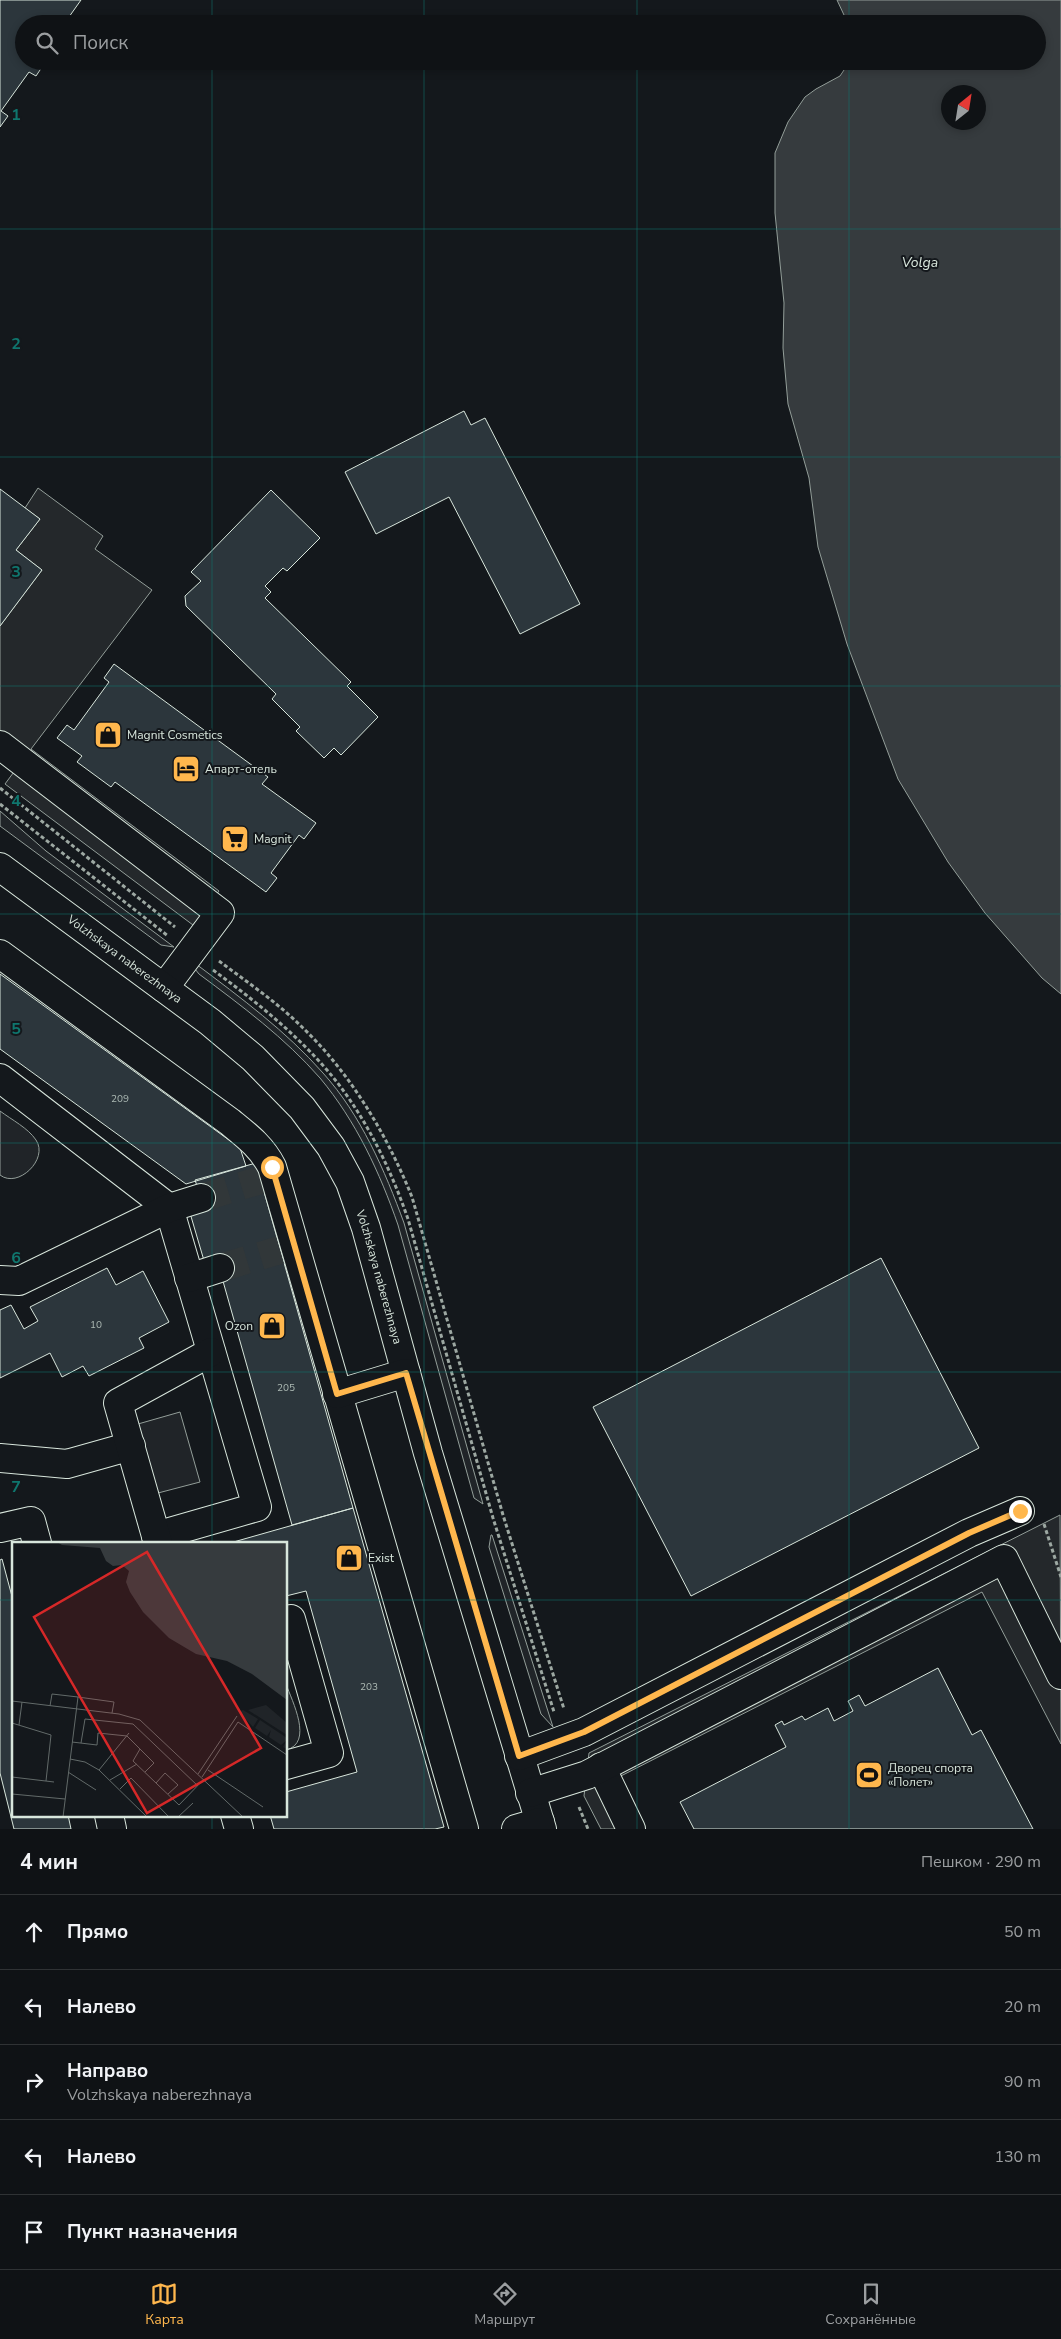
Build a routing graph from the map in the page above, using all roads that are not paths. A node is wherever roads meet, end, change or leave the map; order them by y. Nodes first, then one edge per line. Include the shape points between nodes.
1 (0, 745) edge
2 (0, 867) edge
3 (0, 954) edge
4 (164, 988) junction
5 (0, 1078) edge
6 (201, 1198) tunnel mouth
7 (169, 1208) junction
8 (220, 1268) tunnel mouth
9 (189, 1278) junction
10 (0, 1280) edge
11 (211, 1352) junction
12 (406, 1373) junction
13 (337, 1394) junction
14 (131, 1446) junction
15 (0, 1458) edge
16 (1020, 1511) road end
17 (0, 1528) edge
18 (157, 1539) edge
19 (37, 1542) edge
20 (288, 1620) edge
21 (1061, 1675) edge
22 (519, 1756) junction
23 (288, 1764) edge
24 (601, 1767) junction
25 (530, 1793) junction
26 (109, 1816) edge
27 (235, 1816) edge
28 (532, 1827) edge
29 (112, 1829) edge
30 (239, 1829) edge
31 (464, 1829) edge
32 (631, 1829) edge

1 - 4 street via 220,913
2 - 4 street, Volzhskaya naberezhnaya
3 - 13 street via 237,1128 267,1156 268,1178 287,1248
4 - 12 street, Volzhskaya naberezhnaya via 253,1058 302,1108 331,1147 350,1182 358,1206
5 - 7 street
6 - 7 street
7 - 9 street
7 - 10 street via 18,1281
8 - 9 street
9 - 11 street
11 - 14 street via 118,1403
11 - 18 street via 257,1507
12 - 13 street
12 - 22 street, Volzhskaya naberezhnaya
13 - 31 street
14 - 15 street via 67,1464
14 - 18 street
16 - 22 street via 969,1533 578,1735
17 - 19 street via 31,1521
20 - 23 street via 291,1619 329,1753
21 - 24 street via 1004,1559
22 - 25 street, Volzhskaya naberezhnaya
24 - 25 street via 587,1775
24 - 32 street
25 - 28 street, Volzhskaya naberezhnaya
26 - 29 street
27 - 30 street

